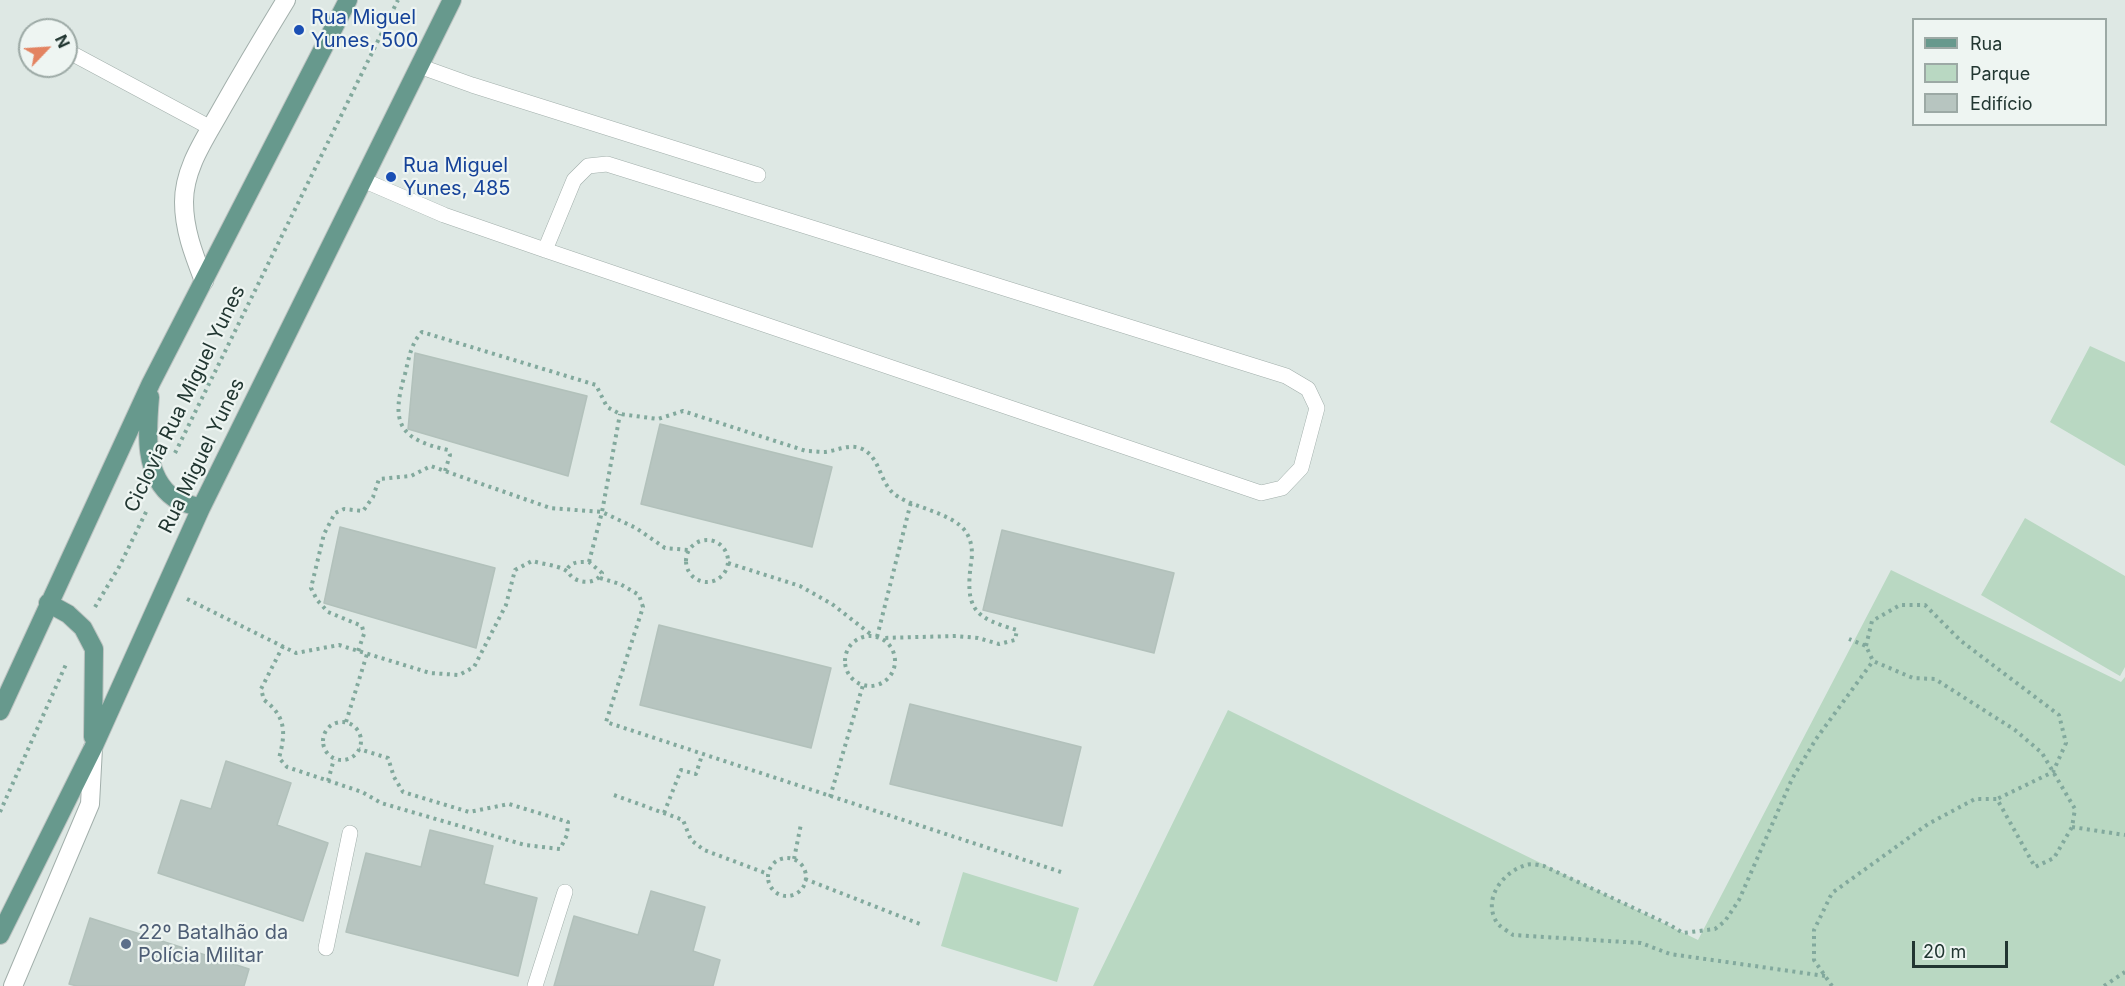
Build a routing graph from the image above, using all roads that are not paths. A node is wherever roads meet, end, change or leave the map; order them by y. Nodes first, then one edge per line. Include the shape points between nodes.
1 (286, 0) edge
2 (348, 0) edge
3 (452, 0) edge
4 (78, 57) edge
5 (419, 66) junction
6 (211, 128) junction
7 (758, 175) dead end
8 (363, 180) junction
9 (545, 250) junction
10 (204, 281) junction
11 (151, 383) junction
12 (201, 508) junction
13 (48, 603) junction
14 (0, 711) edge
15 (93, 748) junction
16 (350, 833) dead end
17 (565, 892) dead end
18 (0, 935) edge
19 (326, 948) dead end
20 (13, 986) edge
21 (535, 986) edge

1 - 6 street
2 - 10 main road
3 - 5 main road, Rua Miguel Yunes
4 - 6 lane
5 - 7 lane
5 - 8 main road, Rua Miguel Yunes
6 - 10 street via 187,178 184,201 186,230
8 - 9 lane via 444,215
8 - 12 main road, Rua Miguel Yunes
9 - 9 lane via 1261,493 1282,488 1301,468 1317,408 1308,389 1286,376 607,164 588,166 574,180
10 - 11 main road
11 - 12 main road via 146,436 160,484 175,499
11 - 13 main road
12 - 15 main road, Rua Miguel Yunes
13 - 14 main road
13 - 15 main road via 83,628 94,649
15 - 18 main road, Rua Miguel Yunes
15 - 20 street via 90,804
16 - 19 lane
17 - 21 lane

